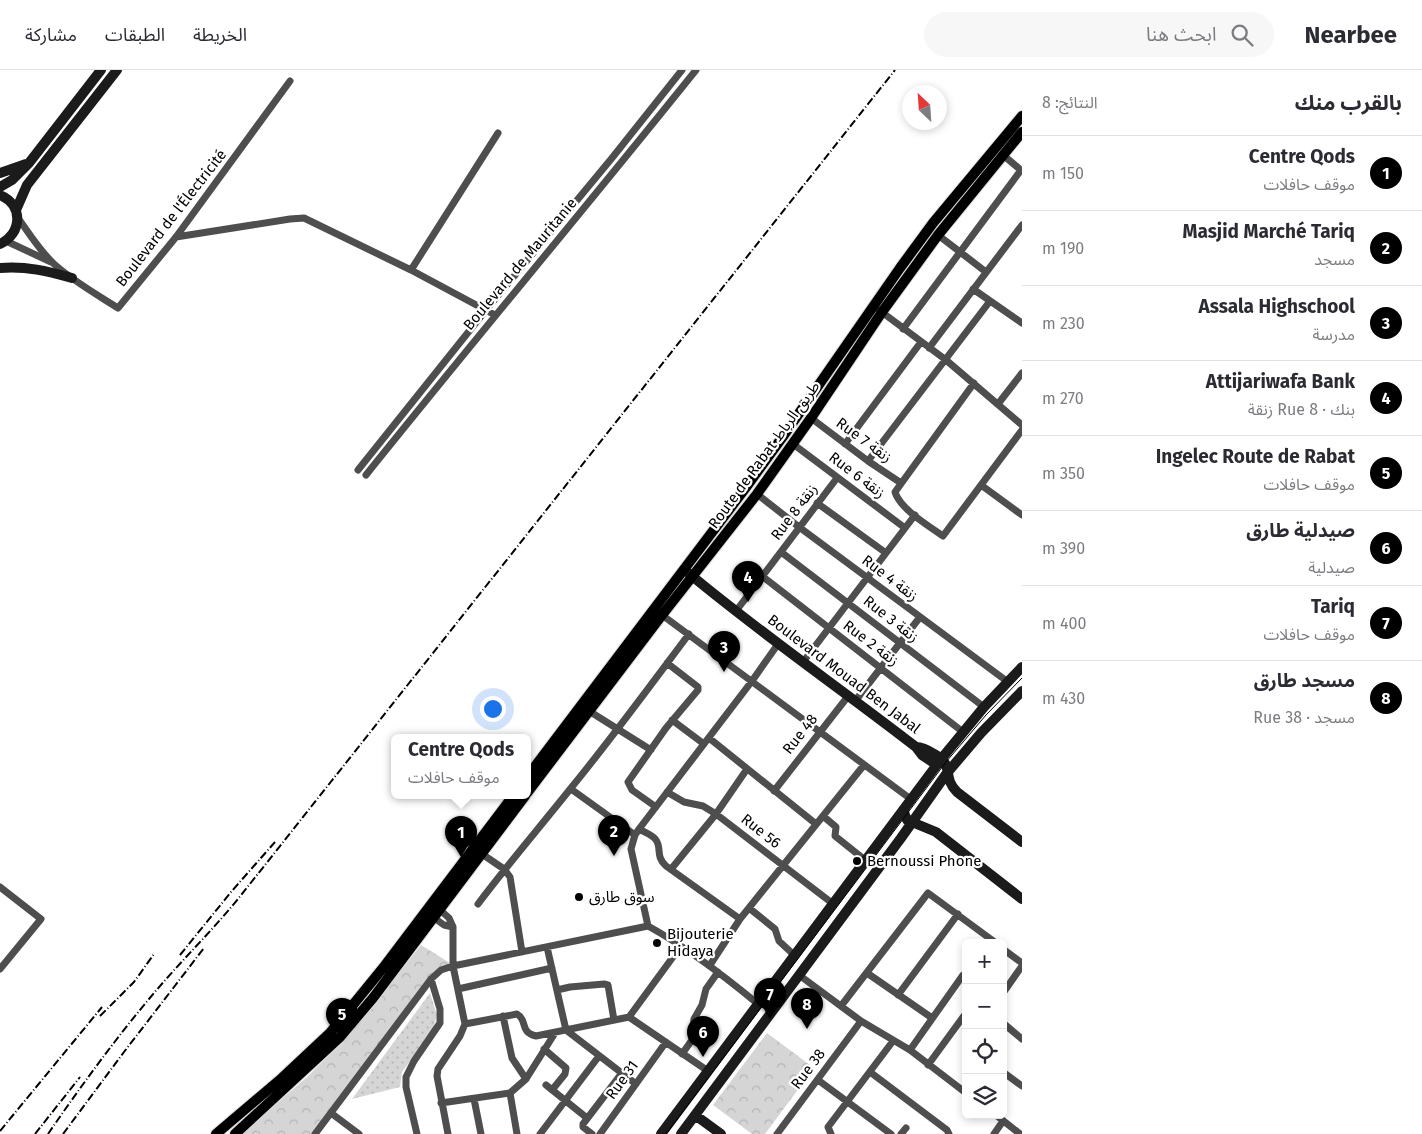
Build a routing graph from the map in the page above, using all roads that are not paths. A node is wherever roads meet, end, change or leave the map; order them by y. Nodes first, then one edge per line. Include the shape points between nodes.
1 (101, 70) edge
2 (117, 70) edge
3 (682, 70) edge
4 (696, 70) edge
5 (290, 81) dead end
6 (1022, 116) edge
7 (1022, 132) edge
8 (498, 133) dead end
9 (1003, 155) junction
10 (29, 163) junction
11 (1021, 170) edge
12 (0, 173) edge
13 (0, 187) edge
14 (0, 195) edge
15 (17, 214) junction
16 (1022, 225) edge
17 (938, 235) junction
18 (176, 237) junction
19 (3, 243) edge
20 (960, 253) junction
21 (54, 264) junction
22 (0, 268) edge
23 (411, 270) junction
24 (986, 272) junction
25 (72, 278) junction
26 (973, 289) junction
27 (990, 302) junction
28 (873, 305) junction
29 (486, 310) junction
30 (882, 312) junction
31 (495, 315) junction
32 (1022, 323) edge
33 (903, 329) junction
34 (921, 342) junction
35 (929, 348) junction
36 (946, 360) junction
37 (1022, 373) edge
38 (974, 383) junction
39 (998, 404) junction
40 (811, 418) junction
41 (1022, 425) edge
42 (1022, 430) edge
43 (793, 444) junction
44 (845, 444) junction
45 (868, 461) junction
46 (358, 470) dead end
47 (366, 475) dead end
48 (837, 478) junction
49 (901, 483) junction
50 (981, 485) junction
51 (757, 494) junction
52 (817, 503) junction
53 (915, 515) junction
54 (1022, 515) edge
55 (799, 527) junction
56 (905, 528) junction
57 (781, 552) junction
58 (886, 553) junction
59 (683, 569) junction
60 (762, 576) junction
61 (692, 577) junction
62 (867, 578) junction
63 (848, 603) junction
64 (736, 611) junction
65 (662, 616) junction
66 (920, 618) junction
67 (829, 628) junction
68 (689, 634) junction
69 (900, 643) junction
70 (778, 644) junction
71 (803, 662) junction
72 (667, 663) junction
73 (881, 667) junction
74 (1022, 668) edge
75 (752, 681) junction
76 (1008, 682) junction
77 (1022, 691) edge
78 (852, 698) junction
79 (984, 707) junction
80 (589, 712) junction
81 (672, 720) junction
82 (617, 729) junction
83 (820, 731) junction
84 (963, 732) junction
85 (709, 738) junction
86 (704, 744) junction
87 (651, 750) junction
88 (939, 762) junction
89 (864, 765) junction
90 (747, 770) junction
91 (531, 772) edge
92 (947, 773) junction
93 (531, 788) edge
94 (571, 789) junction
95 (774, 791) junction
96 (667, 792) junction
97 (511, 799) edge
98 (523, 799) edge
99 (912, 800) junction
100 (656, 807) junction
101 (903, 810) junction
102 (716, 814) junction
103 (823, 816) junction
104 (913, 823) junction
105 (816, 824) junction
106 (637, 832) junction
107 (1022, 842) edge
108 (478, 851) junction
109 (865, 860) junction
110 (783, 866) junction
111 (672, 868) junction
112 (504, 869) junction
113 (0, 887) edge
114 (1022, 900) edge
115 (832, 903) junction
116 (478, 904) dead end
117 (436, 906) junction
118 (749, 908) junction
119 (958, 914) junction
120 (429, 915) junction
121 (740, 919) junction
122 (648, 926) junction
123 (453, 927) junction
124 (991, 939) edge
125 (681, 946) junction
126 (547, 947) junction
127 (522, 952) junction
128 (1007, 952) edge
129 (794, 955) junction
130 (1022, 964) edge
131 (710, 965) junction
132 (454, 966) junction
133 (552, 968) junction
134 (0, 969) edge
135 (718, 972) junction
136 (867, 973) junction
137 (800, 975) junction
138 (962, 977) edge
139 (431, 978) junction
140 (1007, 987) edge
141 (458, 989) junction
142 (557, 990) junction
143 (898, 994) junction
144 (758, 1004) junction
145 (841, 1006) junction
146 (504, 1016) junction
147 (629, 1017) junction
148 (932, 1018) junction
149 (962, 1018) edge
150 (614, 1020) junction
151 (861, 1021) junction
152 (465, 1024) junction
153 (1007, 1026) edge
154 (566, 1030) junction
155 (555, 1033) junction
156 (1022, 1039) edge
157 (893, 1040) junction
158 (666, 1042) junction
159 (544, 1049) junction
160 (910, 1050) junction
161 (682, 1054) junction
162 (599, 1056) junction
163 (928, 1065) junction
164 (708, 1071) junction
165 (870, 1072) junction
166 (622, 1073) junction
167 (1006, 1074) edge
168 (526, 1079) junction
169 (818, 1080) junction
170 (636, 1084) junction
171 (1022, 1086) edge
172 (962, 1090) edge
173 (510, 1093) junction
174 (474, 1099) junction
175 (566, 1102) junction
176 (848, 1102) junction
177 (442, 1103) junction
178 (331, 1113) junction
179 (695, 1115) junction
180 (587, 1118) junction
181 (1001, 1119) edge
182 (1003, 1121) junction
183 (216, 1134) edge
184 (235, 1134) edge
185 (316, 1134) edge
186 (359, 1134) edge
187 (417, 1134) edge
188 (448, 1134) edge
189 (481, 1134) edge
190 (517, 1134) edge
191 (540, 1134) edge
192 (592, 1134) edge
193 (600, 1134) edge
194 (661, 1134) edge
195 (680, 1134) edge
196 (721, 1134) edge
197 (777, 1134) edge
198 (831, 1134) edge
199 (891, 1134) edge
200 (949, 1134) edge
201 (994, 1134) edge
202 (1020, 1134) edge

1 - 10 street
2 - 15 street via 27,185
3 - 29 street, Boulevard de Mauritanie
4 - 31 street, Boulevard de Mauritanie
5 - 18 street, Boulevard de l'Électricité
6 - 28 main road, Route de Rabat طريق الرباط via 933,223
7 - 9 main road, Route de Rabat طريق الرباط
8 - 23 street
9 - 11 street
9 - 17 main road, Route de Rabat طريق الرباط
10 - 12 street
10 - 13 street
11 - 20 street
14 - 15 street via 12,202
15 - 19 street via 14,233
15 - 21 street, Boulevard de l'Électricité
16 - 24 street
17 - 20 street
17 - 30 main road, Route de Rabat طريق الرباط
18 - 23 street via 304,218
18 - 25 street, Boulevard de l'Électricité via 118,308
19 - 21 street, Boulevard de l'Électricité
20 - 24 street
20 - 33 street
21 - 25 street, Boulevard de l'Électricité
22 - 25 street via 42,269
23 - 29 street
24 - 26 street
26 - 27 street
26 - 35 street
27 - 32 street
27 - 36 street
28 - 30 street
28 - 59 main road, Route de Rabat طريق الرباط via 784,436
29 - 31 street
29 - 46 street, Boulevard de Mauritanie
30 - 33 street
30 - 40 main road, Route de Rabat طريق الرباط
31 - 47 street, Boulevard de Mauritanie
33 - 34 street
34 - 35 street
34 - 44 street
35 - 36 street
36 - 38 street
36 - 45 street
37 - 39 street
38 - 39 street
38 - 49 street
39 - 41 street
40 - 43 main road, Route de Rabat طريق الرباط
40 - 44 street, Rue 7 زنقة
42 - 50 street
43 - 48 street, Rue 6 زنقة
43 - 51 main road, Route de Rabat طريق الرباط
44 - 45 street, Rue 7 زنقة
45 - 49 street, Rue 7 زنقة
48 - 52 street, Rue 8 زنقة
48 - 56 street, Rue 6 زنقة
49 - 53 street via 895,492
50 - 53 street via 943,536
50 - 54 street
51 - 55 street, Rue 4 زنقة
51 - 61 main road, Route de Rabat طريق الرباط
52 - 55 street, Rue 8 زنقة
52 - 58 street
53 - 56 street
55 - 57 street, Rue 8 زنقة
55 - 62 street, Rue 4 زنقة
56 - 58 street
57 - 60 street, Rue 8 زنقة
57 - 63 street, Rue 3 زنقة
58 - 62 street
59 - 61 street, Boulevard Mouad Ben Jabal
59 - 91 main road, Route de Rabat طريق الرباط
60 - 64 street, Rue 8 زنقة
60 - 67 street, Rue 2 زنقة
61 - 64 street, Boulevard Mouad Ben Jabal
61 - 65 main road, Route de Rabat طريق الرباط
62 - 63 street
62 - 66 street, Rue 4 زنقة
63 - 67 street
63 - 69 street, Rue 3 زنقة
64 - 70 street, Boulevard Mouad Ben Jabal
65 - 68 street
65 - 80 main road, Route de Rabat طريق الرباط
66 - 69 street, Rue 48
66 - 76 street, Rue 4 زنقة
67 - 71 street
67 - 73 street, Rue 2 زنقة
68 - 72 street
68 - 75 street
69 - 73 street, Rue 48
69 - 79 street, Rue 3 زنقة
70 - 71 street, Boulevard Mouad Ben Jabal
70 - 75 street
71 - 78 street, Boulevard Mouad Ben Jabal
72 - 81 street via 698,687
72 - 82 street
73 - 78 street, Rue 48
73 - 84 street, Rue 2 زنقة
74 - 76 street
75 - 83 street
75 - 85 street
76 - 79 street
77 - 92 street
78 - 83 street, Rue 48
78 - 88 street, Boulevard Mouad Ben Jabal via 922,755
79 - 84 street
80 - 82 street
80 - 93 main road, Route de Rabat طريق الرباط
81 - 86 street
81 - 87 street
82 - 87 street
82 - 94 street
83 - 89 street
83 - 95 street, Rue 48
84 - 88 street
85 - 86 street
85 - 90 street
86 - 96 street
87 - 100 street via 628,782 632,790
88 - 92 street via 948,767
88 - 99 street
89 - 99 street
89 - 103 street
90 - 95 street
90 - 102 street
92 - 104 street
92 - 107 street via 957,792
94 - 106 street
94 - 112 street
95 - 105 street
96 - 100 street
96 - 102 street, Rue 56
97 - 108 main road, Route de Rabat طريق الرباط
98 - 108 main road, Route de Rabat طريق الرباط
99 - 101 street
100 - 106 street
101 - 104 street via 907,820
101 - 109 street
102 - 110 street, Rue 56
102 - 111 street
103 - 105 street
103 - 109 street via 836,827 835,836
104 - 114 street via 936,832
104 - 137 street
105 - 110 street
106 - 111 street via 656,839 662,862
106 - 122 street via 631,845 632,855
108 - 112 street
108 - 117 main road, Route de Rabat طريق الرباط
109 - 115 street
110 - 115 street, Rue 56
110 - 118 street
111 - 121 street
112 - 116 street
112 - 127 street via 510,877
113 - 134 street via 42,919
115 - 129 street
117 - 120 main road, Route de Rabat طريق الرباط
117 - 123 street via 449,918
118 - 121 street
118 - 129 street via 775,929 779,941
119 - 124 street
119 - 136 street via 928,893
119 - 143 street
120 - 123 street
120 - 183 main road, Route de Rabat طريق الرباط via 330,1033
120 - 184 main road, Route de Rabat طريق الرباط via 373,998 340,1037
121 - 131 street
122 - 125 street
122 - 126 street
123 - 132 street
125 - 131 street
125 - 147 street
126 - 127 street
126 - 133 street
127 - 132 street
128 - 130 street
129 - 144 street
130 - 140 street
131 - 135 street
132 - 139 street
132 - 141 street
133 - 141 street
133 - 142 street
135 - 144 street
135 - 161 street via 706,989 694,1019 692,1040
136 - 143 street
136 - 145 street
137 - 145 street
137 - 179 street
138 - 148 street
139 - 178 street
139 - 187 street via 440,1009 440,1024 406,1077
141 - 152 street
142 - 150 street via 608,985
142 - 154 street
143 - 148 street
144 - 164 street
145 - 151 street
146 - 152 street
146 - 155 street via 519,1014 525,1031 532,1035
146 - 168 street via 512,1058
147 - 150 street
147 - 158 street
148 - 160 street
149 - 163 street
150 - 154 street
151 - 157 street
151 - 169 street, Rue 38
152 - 177 street via 438,1069
153 - 156 street
154 - 155 street
154 - 162 street
155 - 159 street
157 - 160 street
157 - 165 street
158 - 161 street
158 - 170 street, Rue 31
159 - 168 street
159 - 175 street via 566,1068 565,1074 549,1088
160 - 163 street
161 - 164 street
162 - 166 street
162 - 175 street
163 - 172 street
164 - 194 street
165 - 176 street
165 - 200 street
166 - 170 street
166 - 180 street
167 - 171 street
168 - 173 street
169 - 176 street
169 - 197 street, Rue 38
170 - 193 street, Rue 31
173 - 174 street
173 - 190 street
174 - 177 street
174 - 189 street
175 - 180 street
175 - 191 street
176 - 198 street via 828,1128
176 - 199 street
177 - 188 street
178 - 185 street
178 - 186 street
179 - 195 street
179 - 196 street
180 - 192 street via 582,1126
181 - 182 street
182 - 201 street
182 - 202 street

